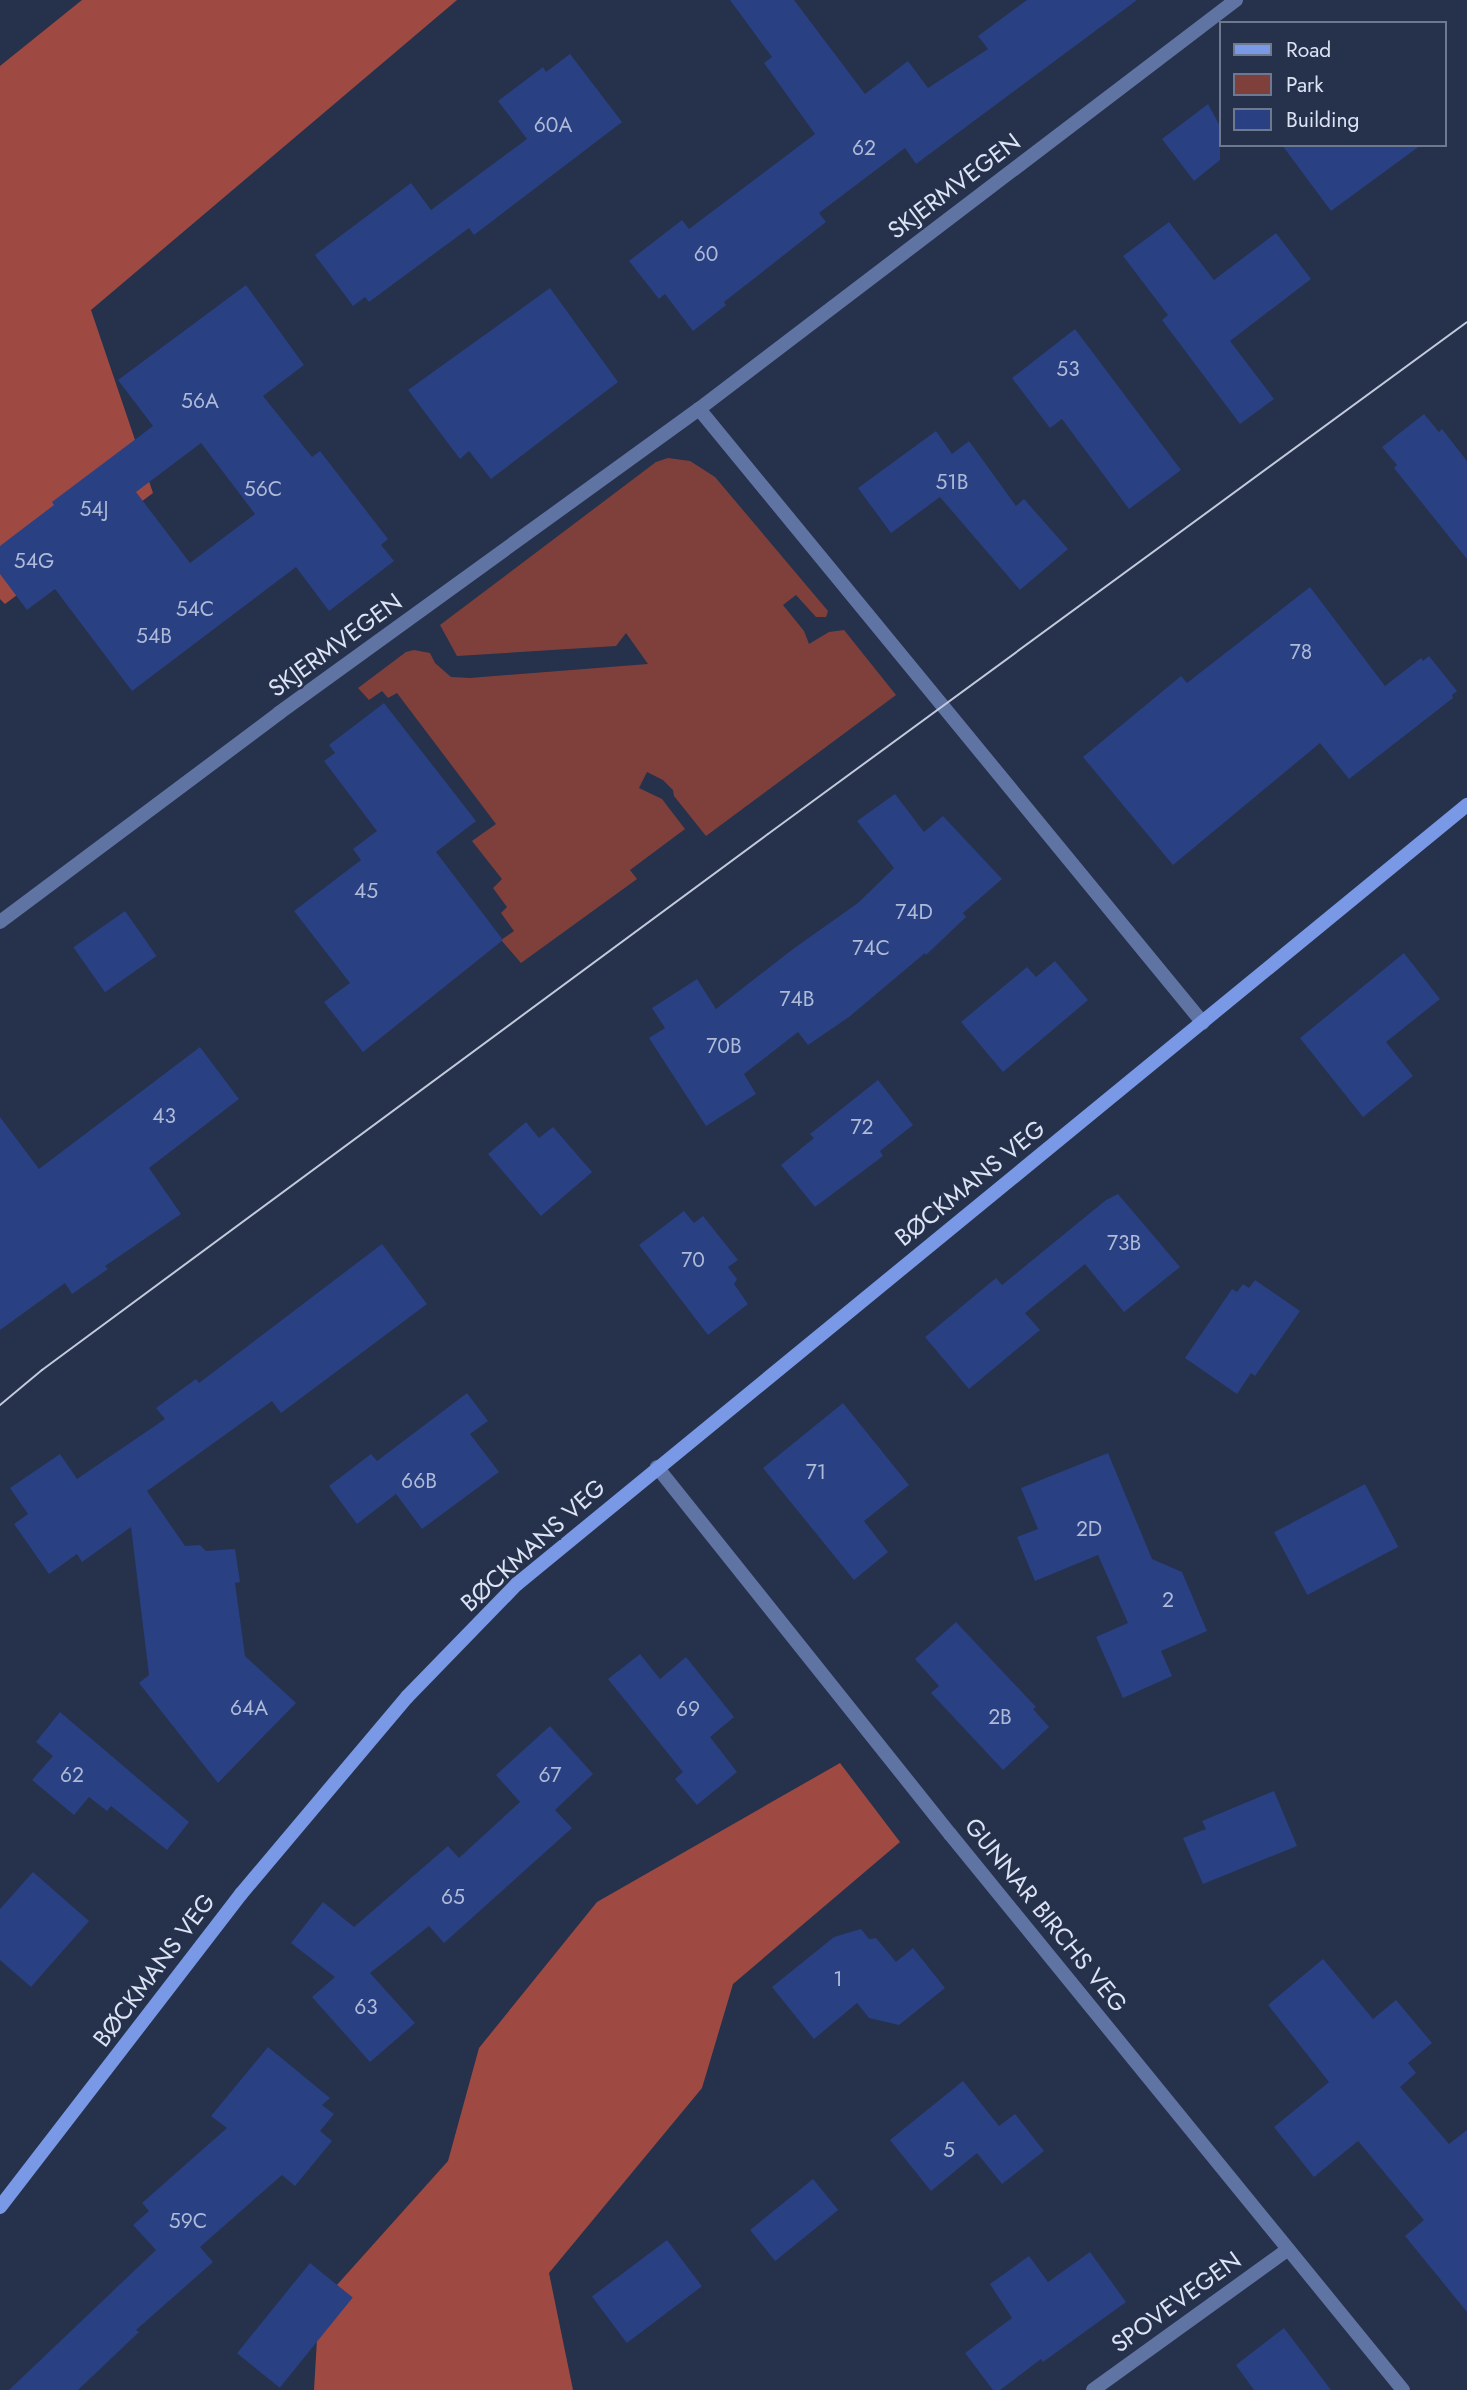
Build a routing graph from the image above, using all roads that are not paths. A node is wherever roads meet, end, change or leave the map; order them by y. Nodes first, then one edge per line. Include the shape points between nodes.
1 (1236, 0) edge
2 (699, 409) junction
3 (1467, 805) edge
4 (0, 922) edge
5 (1203, 1023) junction
6 (656, 1467) junction
7 (0, 2207) edge
8 (1286, 2250) junction
9 (1093, 2390) edge
10 (1402, 2390) edge

1 - 2 street, SKJERMVEGEN
2 - 4 street, SKJERMVEGEN
2 - 5 street
3 - 5 main road, BØCKMANS VEG
5 - 6 main road, BØCKMANS VEG
6 - 7 main road, BØCKMANS VEG via 517,1584 407,1697 241,1894
6 - 8 street, GUNNAR BIRCHS VEG
8 - 9 street, SPOVEVEGEN
8 - 10 street, GUNNAR BIRCHS VEG

